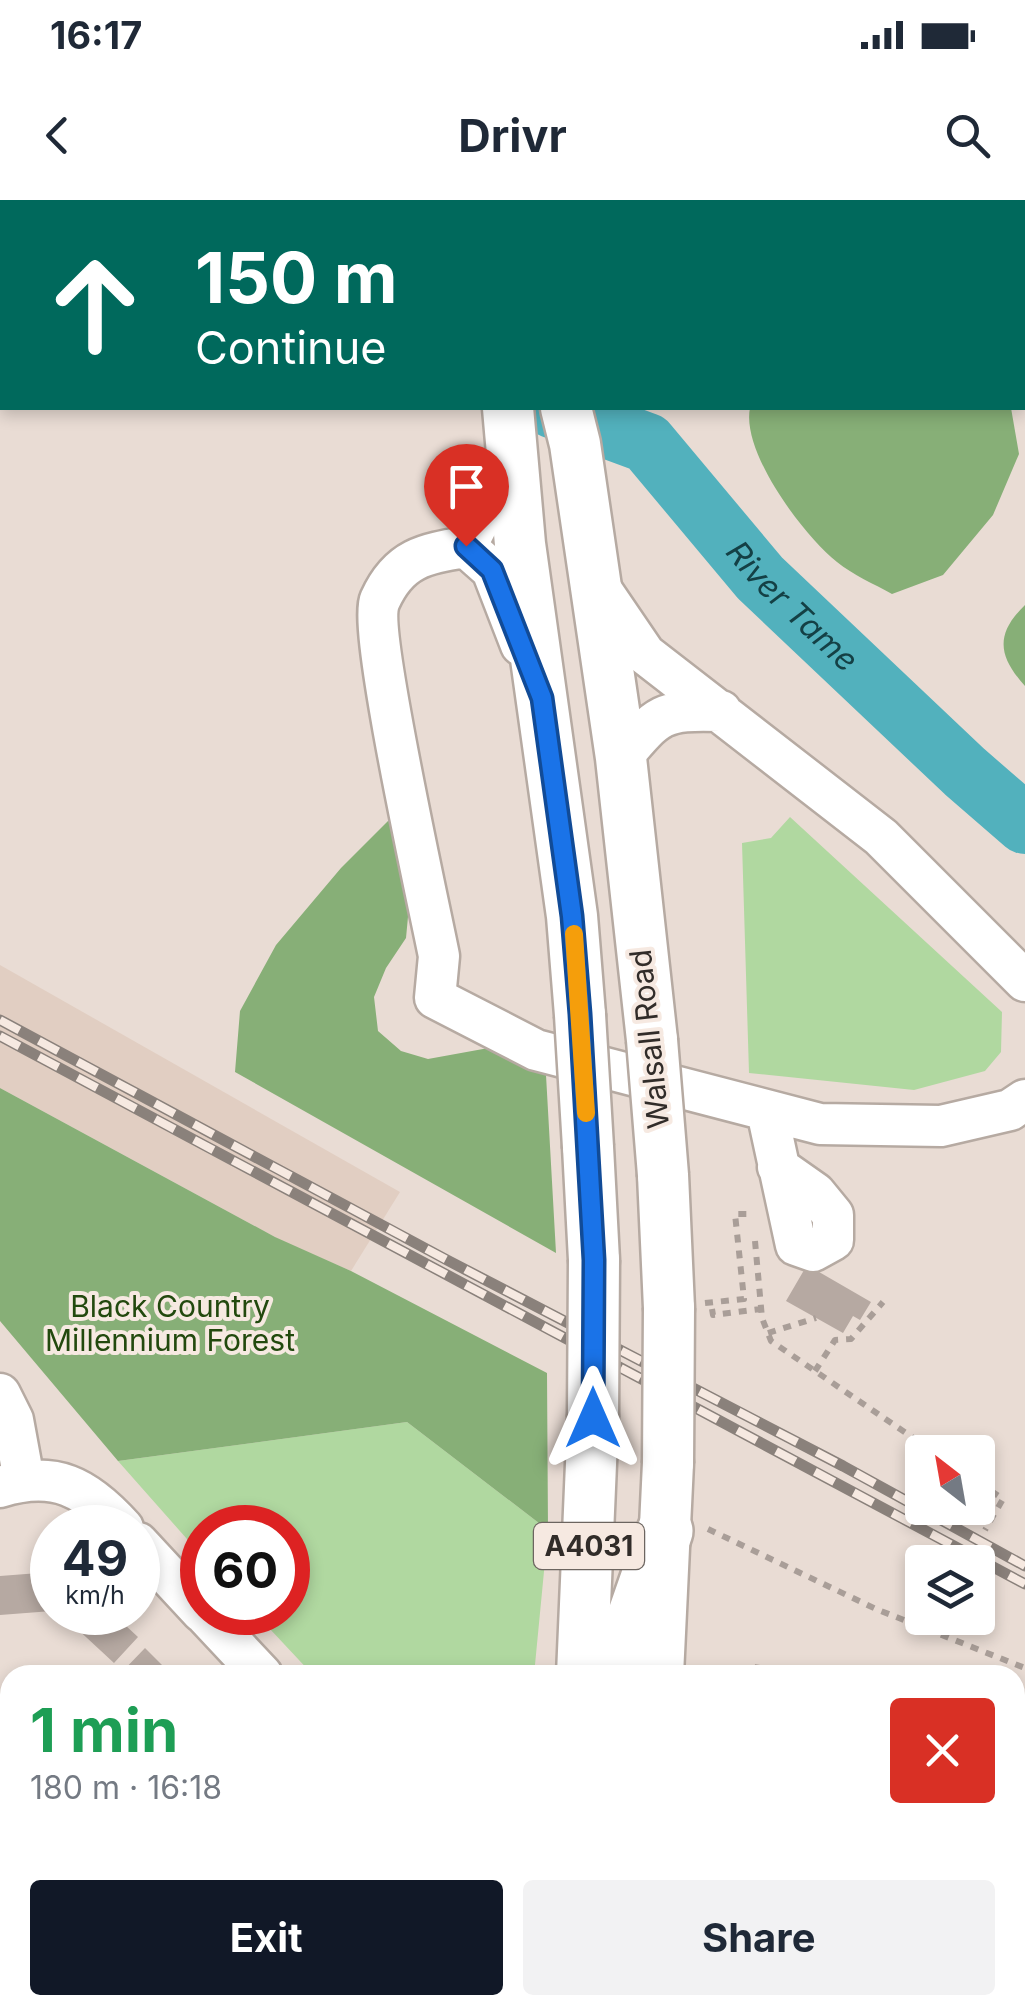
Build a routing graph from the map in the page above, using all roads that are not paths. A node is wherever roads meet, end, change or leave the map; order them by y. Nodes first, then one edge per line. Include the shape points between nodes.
1 (510, 426) edge
2 (570, 426) edge
3 (466, 546) junction
4 (593, 579) junction
5 (542, 698) junction
6 (720, 712) junction
7 (621, 758) junction
8 (1025, 981) edge
9 (1025, 1100) edge
10 (767, 1111) junction
11 (778, 1168) dead end
12 (0, 1394) edge
13 (12, 1484) edge
14 (666, 1501) junction
15 (98, 1505) edge
16 (160, 1566) edge
17 (180, 1588) edge
18 (225, 1635) edge
19 (253, 1665) edge
20 (582, 1665) edge
21 (628, 1665) edge
22 (658, 1665) edge

1 - 3 street
1 - 5 main road, A4031
2 - 4 main road, Walsall Road / A4031
3 - 5 street via 492,570
3 - 10 street via 421,555 396,572 377,604 439,956 435,998 536,1050
4 - 6 street via 645,654
4 - 7 main road, Walsall Road / A4031
5 - 20 main road, A4031, bridge via 572,916 594,1260
6 - 7 street via 662,715
6 - 8 street via 881,836
7 - 14 main road, Walsall Road / A4031, bridge via 663,1175 690,1305
9 - 10 street via 1010,1110 941,1126 820,1124
10 - 11 street
12 - 13 street via 13,1420
13 - 15 street via 58,1481
14 - 21 highway via 629,1634
14 - 22 main road, Walsall Road / A4031
16 - 17 street
18 - 19 street

